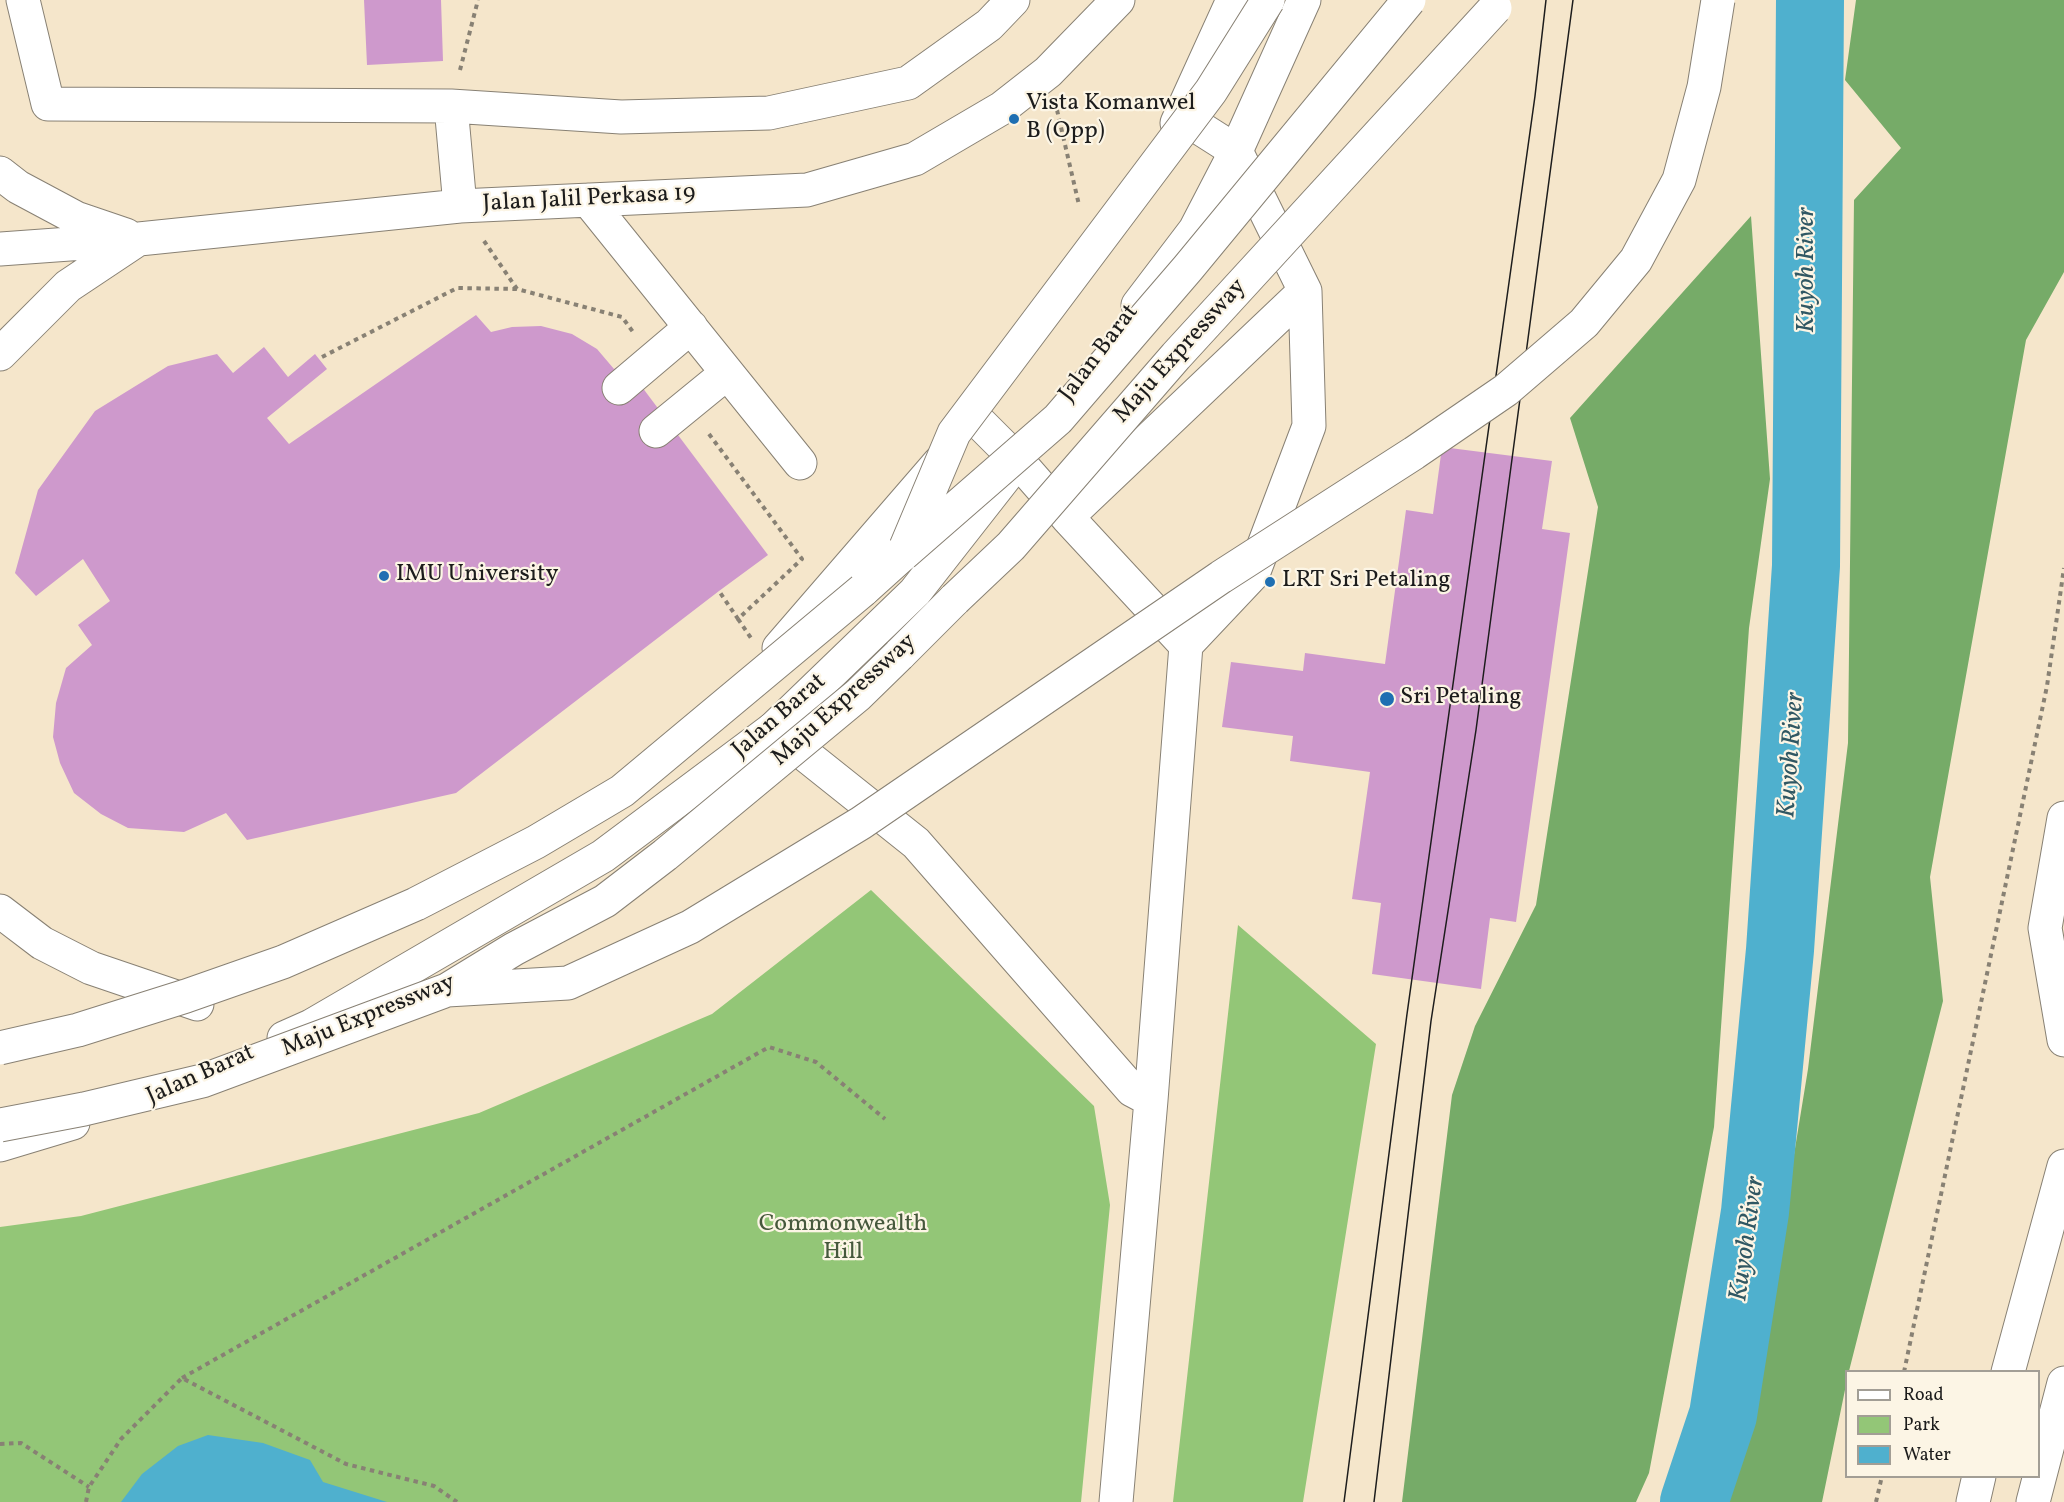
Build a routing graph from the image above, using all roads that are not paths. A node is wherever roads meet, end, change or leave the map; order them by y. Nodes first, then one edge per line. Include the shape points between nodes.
1 (23, 0) edge
2 (1013, 0) edge
3 (1118, 0) edge
4 (1233, 0) edge
5 (1268, 0) edge
6 (1304, 0) edge
7 (1409, 0) edge
8 (1502, 0) edge
9 (1718, 0) edge
10 (451, 106) junction
11 (1181, 116) junction
12 (1236, 151) junction
13 (0, 173) edge
14 (588, 200) junction
15 (460, 206) junction
16 (139, 239) junction
17 (0, 249) edge
18 (1305, 291) junction
19 (697, 335) junction
20 (0, 354) edge
21 (734, 381) junction
22 (626, 396) dead end
23 (976, 419) junction
24 (662, 438) dead end
25 (1018, 461) junction
26 (800, 463) dead end
27 (1067, 517) junction
28 (903, 554) junction
29 (1186, 645) junction
30 (773, 729) junction
31 (2064, 818) edge
32 (0, 910) edge
33 (447, 990) junction
34 (198, 1004) junction
35 (2064, 1040) edge
36 (0, 1048) edge
37 (0, 1054) edge
38 (1151, 1100) junction
39 (0, 1125) edge
40 (0, 1145) edge
41 (2064, 1166) edge
42 (2008, 1370) edge
43 (2064, 1383) edge
44 (2040, 1475) edge
45 (1978, 1478) edge
46 (2039, 1478) edge
47 (1116, 1502) edge
48 (1972, 1502) edge
49 (2033, 1502) edge

1 - 10 main road via 48,104
2 - 10 main road via 989,25 908,83 769,112 621,117
3 - 14 main road, Jalan Jalil Perkasa 19 via 1048,72 1002,108 915,159 807,190
4 - 11 main road
5 - 28 main road, bridge via 1211,91 954,433
6 - 12 main road, Jalan Barat
7 - 28 main road, Maju Expressway, bridge via 1058,419
8 - 33 main road, Maju Expressway, bridge via 1176,356 1011,546 858,695 605,901
9 - 33 main road, bridge via 1704,87 1679,180 1641,250 1584,323 1506,390 1221,577 861,823 690,927 568,983
10 - 15 main road
11 - 12 main road
11 - 23 main road via 1091,256
12 - 18 main road
12 - 25 main road, Jalan Barat via 1195,230
13 - 16 main road via 76,218
14 - 15 main road, Jalan Jalil Perkasa 19
14 - 19 main road
15 - 16 main road, Jalan Jalil Perkasa 19
16 - 17 main road, Jalan Jalil Perkasa 19
16 - 20 main road via 68,286
18 - 27 main road
18 - 29 main road via 1309,426 1253,574
19 - 21 main road
19 - 22 main road
21 - 24 main road
21 - 26 main road
23 - 25 main road
23 - 34 main road via 776,651 549,832 344,944
25 - 27 main road
25 - 30 main road, Jalan Barat via 915,592
27 - 29 main road
28 - 36 main road, Maju Expressway, bridge via 622,791 536,842 416,904 284,962 78,1030
29 - 38 main road
30 - 38 main road via 916,843 1132,1090
30 - 40 main road, Jalan Barat via 603,856 311,1026 147,1101
31 - 35 main road via 2044,928
32 - 34 main road via 42,943 91,968
33 - 39 main road, Maju Expressway, bridge via 202,1081
34 - 37 main road
38 - 47 main road
41 - 42 main road
43 - 44 main road
45 - 48 main road
46 - 49 main road

